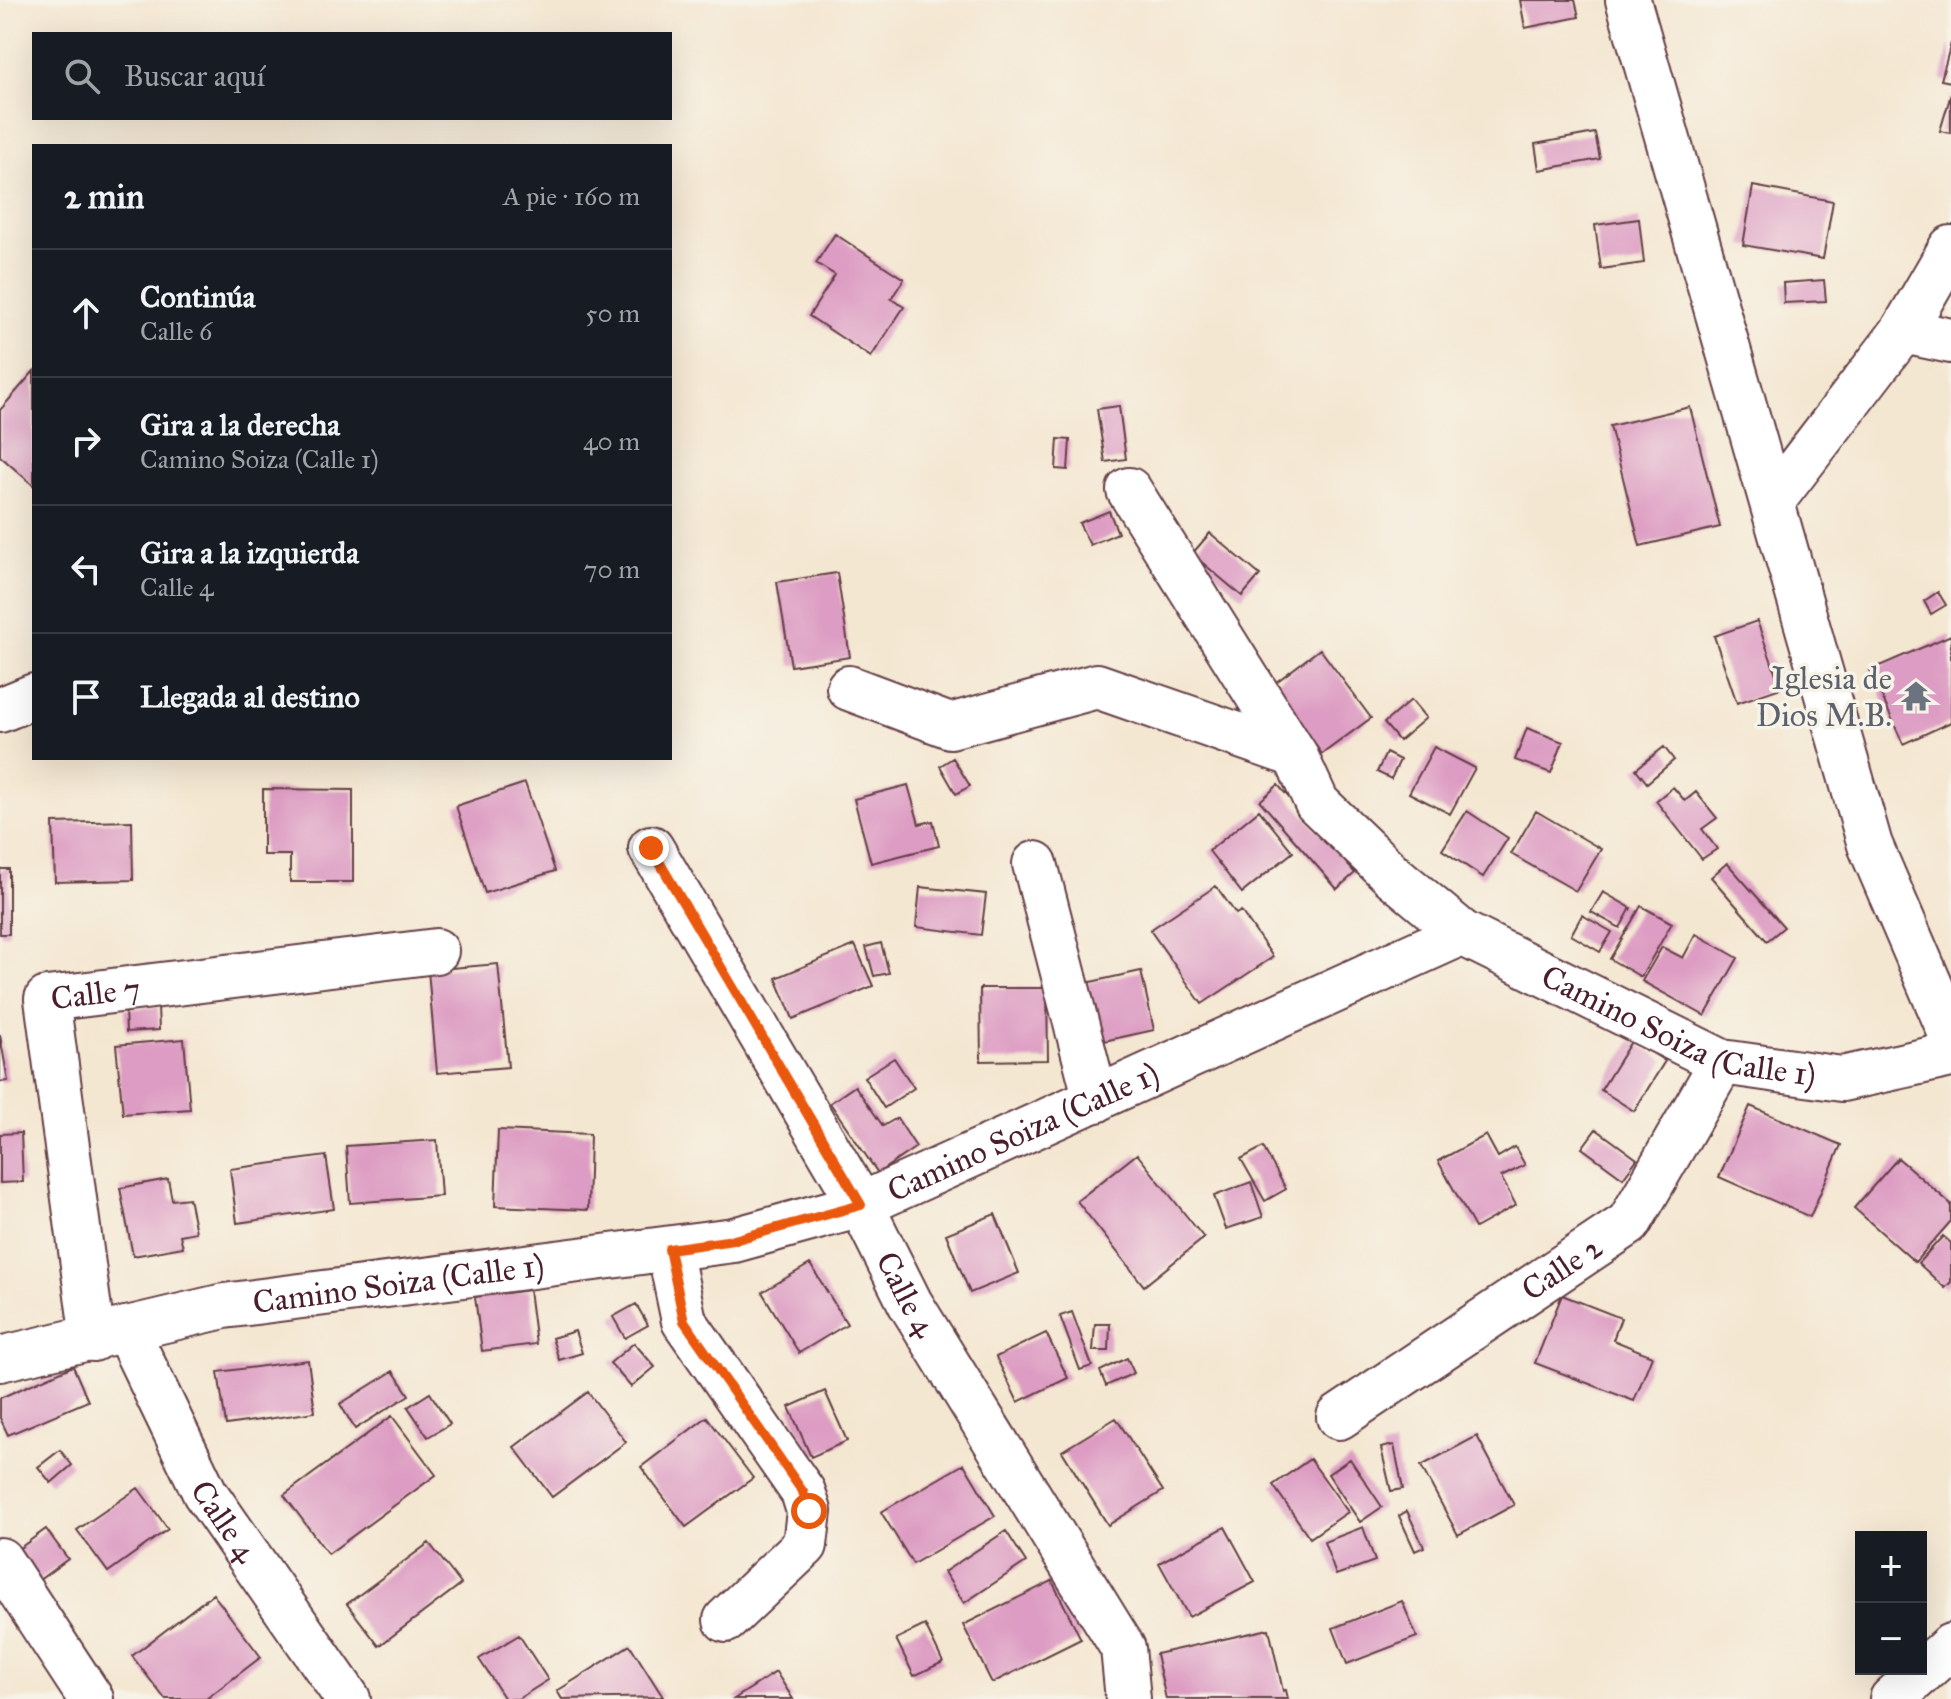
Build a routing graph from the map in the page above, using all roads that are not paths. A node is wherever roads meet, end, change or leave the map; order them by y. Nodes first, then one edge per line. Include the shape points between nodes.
1 (1628, 0) edge
2 (1951, 248) edge
3 (1903, 331) junction
4 (1951, 341) edge
5 (1129, 490) dead end
6 (1774, 499) junction
7 (849, 688) dead end
8 (32, 697) edge
9 (0, 710) edge
10 (1295, 755) junction
11 (651, 848) dead end
12 (1035, 864) dead end
13 (1462, 933) junction
14 (436, 951) dead end
15 (1951, 1034) edge
16 (1951, 1055) edge
17 (1722, 1062) junction
18 (1096, 1100) junction
19 (861, 1205) junction
20 (669, 1249) junction
21 (110, 1334) junction
22 (0, 1359) edge
23 (1339, 1417) dead end
24 (0, 1560) edge
25 (726, 1620) dead end
26 (1951, 1646) edge
27 (91, 1699) edge
28 (348, 1699) edge
29 (1128, 1699) edge
30 (1892, 1699) edge

1 - 6 street
2 - 3 street
3 - 4 street
3 - 6 street
5 - 10 street
6 - 15 street via 1870,845
7 - 10 street via 950,726 1097,686
8 - 9 street
10 - 13 street via 1317,803
11 - 19 street, Calle 4
12 - 18 street
13 - 17 street, Camino Soiza (Calle 1)
13 - 18 street, Camino Soiza (Calle 1)
14 - 21 street, Calle 7 via 47,999
16 - 17 street, Camino Soiza (Calle 1) via 1842,1079
17 - 23 street, Calle 2 via 1629,1223
18 - 19 street, Camino Soiza (Calle 1)
19 - 20 street, Camino Soiza (Calle 1) via 734,1240
19 - 29 street, Calle 4 via 910,1303 1123,1648
20 - 21 street, Camino Soiza (Calle 1) via 224,1306
20 - 25 street via 684,1321 803,1492 809,1511 805,1545
21 - 22 street, Camino Soiza (Calle 1)
21 - 28 street, Calle 4 via 205,1493
24 - 27 street
26 - 30 street

